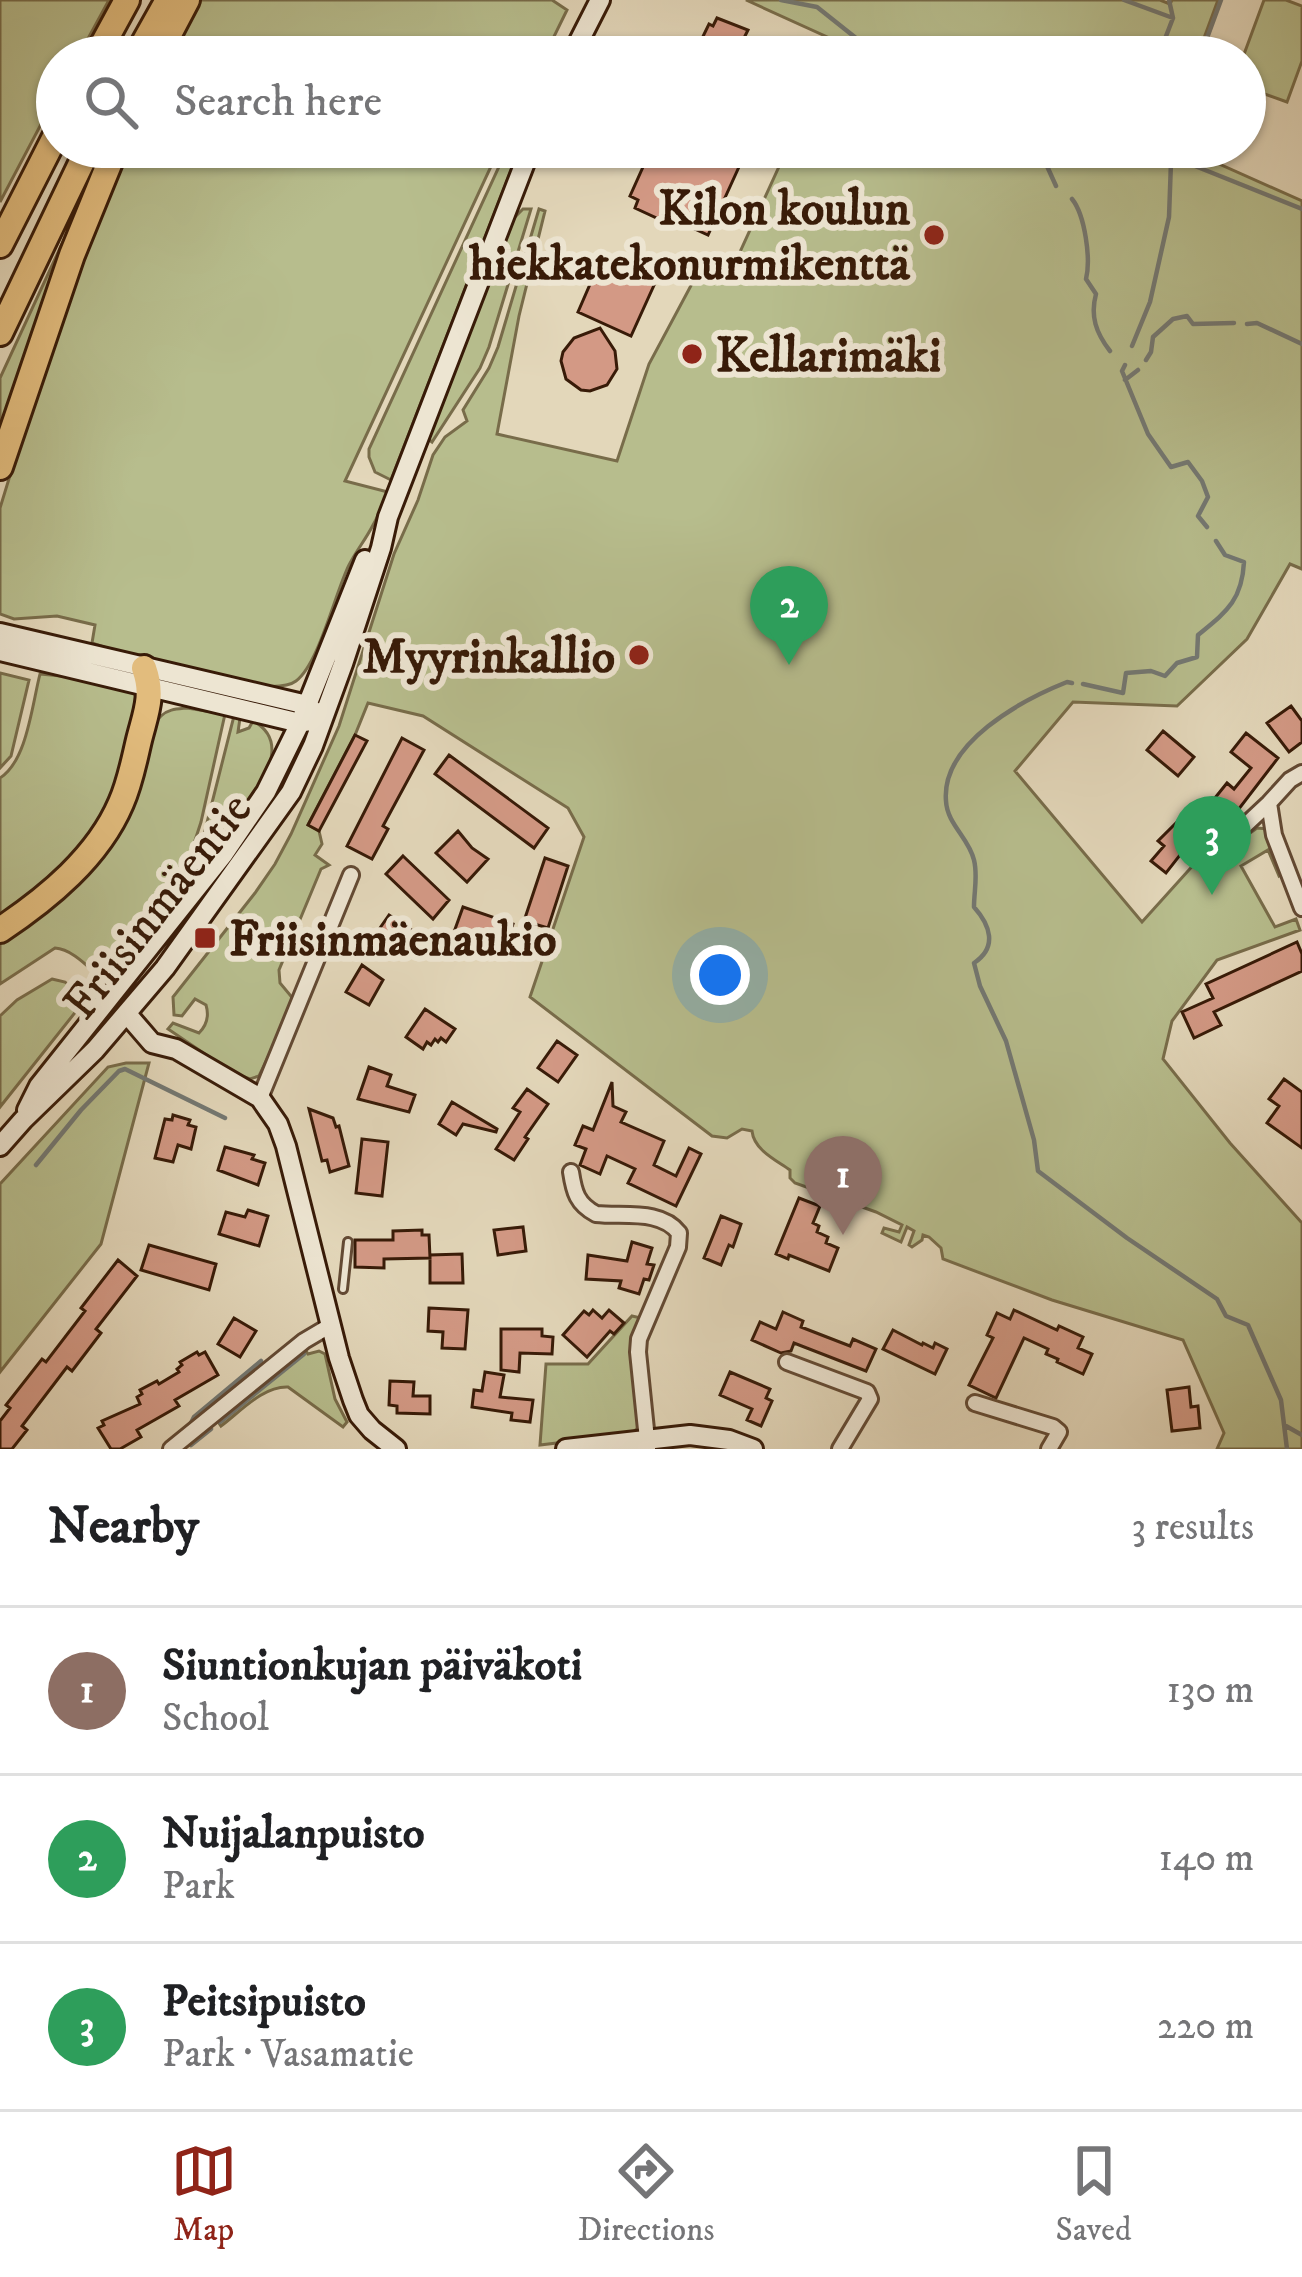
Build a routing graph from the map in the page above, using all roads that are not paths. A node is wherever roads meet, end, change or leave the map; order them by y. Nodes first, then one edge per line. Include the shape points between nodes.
1 (127, 0) edge
2 (168, 0) edge
3 (187, 0) edge
4 (600, 0) edge
5 (107, 36) edge
6 (148, 36) edge
7 (168, 36) edge
8 (582, 36) edge
9 (39, 168) edge
10 (79, 168) edge
11 (107, 168) edge
12 (523, 168) edge
13 (0, 245) edge
14 (0, 332) edge
15 (0, 467) edge
16 (0, 633) edge
17 (0, 651) edge
18 (148, 677) junction
19 (310, 716) junction
20 (1302, 773) edge
21 (1269, 803) junction
22 (1207, 861) dead end
23 (351, 875) dead end
24 (1302, 908) edge
25 (0, 930) edge
26 (108, 1000) junction
27 (127, 1014) junction
28 (260, 1098) junction
29 (22, 1120) junction
30 (0, 1146) edge
31 (571, 1172) dead end
32 (348, 1242) dead end
33 (343, 1289) dead end
34 (332, 1325) junction
35 (787, 1362) dead end
36 (975, 1403) dead end
37 (648, 1444) edge
38 (171, 1449) edge
39 (396, 1449) edge
40 (566, 1449) edge
41 (753, 1449) edge
42 (840, 1449) edge
43 (1049, 1449) edge

1 - 5 highway
2 - 6 highway
3 - 7 highway
4 - 8 main road
9 - 13 highway
10 - 14 highway
11 - 15 highway
12 - 19 main road
16 - 18 main road
17 - 18 main road
18 - 19 main road
18 - 25 highway via 128,783 111,823 67,877
19 - 26 main road, Friisinmäentie via 247,822
19 - 27 main road, Friisinmäentie via 291,792
20 - 21 street
21 - 22 street
21 - 24 street
23 - 28 street
26 - 27 main road
26 - 29 main road, Friisinmäentie
27 - 28 main road via 152,1043
27 - 29 main road, Friisinmäentie
28 - 34 main road via 286,1146
29 - 30 main road, Friisinmäentie
31 - 37 street via 587,1210 658,1217 679,1233 639,1339
32 - 33 lane
34 - 38 street
34 - 39 main road via 359,1414
35 - 42 street via 867,1392
36 - 43 street via 1053,1427 1059,1432
37 - 40 main road
37 - 41 main road via 690,1435

